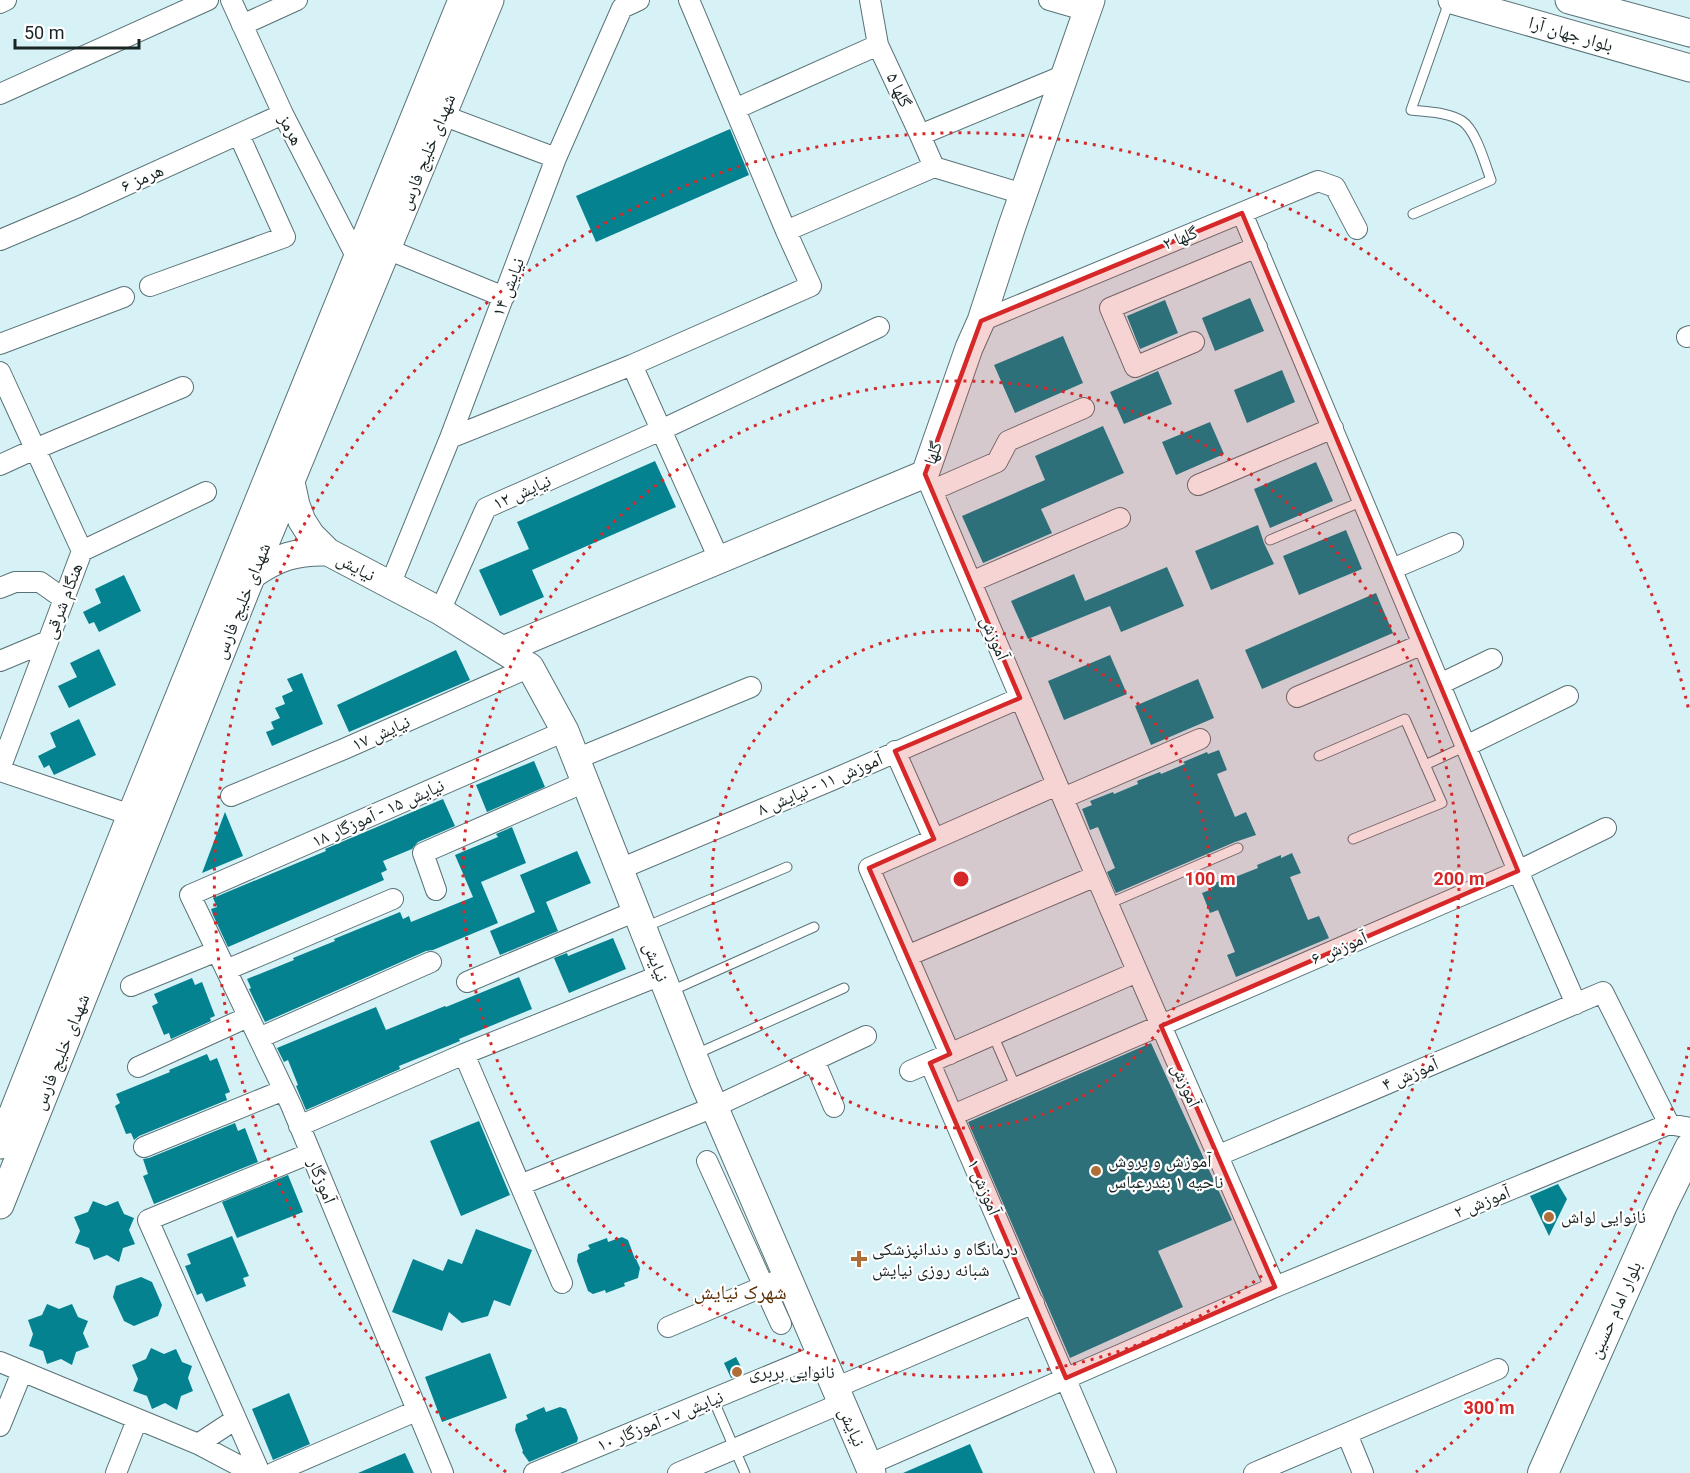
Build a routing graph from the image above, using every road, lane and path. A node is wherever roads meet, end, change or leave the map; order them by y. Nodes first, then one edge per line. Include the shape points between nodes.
1 (6, 0) edge
2 (208, 0) edge
3 (231, 0) edge
4 (297, 0) edge
5 (462, 0) edge
6 (490, 0) edge
7 (639, 0) edge
8 (689, 0) edge
9 (1049, 0) edge
10 (1450, 0) edge
11 (1569, 0) edge
12 (872, 1) edge
13 (0, 3) edge
14 (1089, 6) edge
15 (242, 25) junction
16 (1690, 33) edge
17 (878, 45) junction
18 (1690, 68) edge
19 (1065, 75) junction
20 (0, 94) edge
21 (735, 109) junction
22 (283, 114) junction
23 (442, 115) junction
24 (239, 135) junction
25 (920, 135) junction
26 (556, 158) junction
27 (934, 167) junction
28 (1023, 194) junction
29 (1242, 213) junction
30 (1413, 214) dead end
31 (1357, 230) dead end
32 (786, 231) junction
33 (0, 240) edge
34 (1257, 247) junction
35 (387, 249) junction
36 (357, 258) junction
37 (150, 286) dead end
38 (124, 297) dead end
39 (504, 297) junction
40 (981, 321) junction
41 (879, 327) dead end
42 (1194, 342) dead end
43 (0, 344) edge
44 (632, 365) junction
45 (0, 372) edge
46 (183, 387) dead end
47 (1084, 408) dead end
48 (1333, 428) junction
49 (662, 430) junction
50 (450, 438) junction
51 (35, 449) junction
52 (0, 465) edge
53 (291, 482) junction
54 (929, 482) junction
55 (1198, 485) dead end
56 (206, 492) dead end
57 (1363, 501) junction
58 (1120, 518) dead end
59 (1270, 540) dead end
60 (1453, 543) dead end
61 (82, 551) junction
62 (328, 552) junction
63 (719, 559) junction
64 (1392, 569) junction
65 (252, 575) junction
66 (971, 582) junction
67 (390, 585) junction
68 (0, 588) edge
69 (64, 599) junction
70 (440, 611) junction
71 (48, 641) junction
72 (1423, 644) junction
73 (503, 650) junction
74 (1492, 659) dead end
75 (0, 661) edge
76 (531, 668) junction
77 (1440, 684) junction
78 (751, 687) dead end
79 (1568, 696) dead end
80 (1297, 697) dead end
81 (1020, 698) junction
82 (565, 731) junction
83 (1200, 739) dead end
84 (1466, 746) junction
85 (895, 751) junction
86 (1319, 756) dead end
87 (1425, 765) junction
88 (0, 770) edge
89 (581, 771) junction
90 (1060, 791) junction
91 (231, 796) dead end
92 (130, 815) junction
93 (1606, 828) dead end
94 (934, 839) junction
95 (1353, 839) dead end
96 (1238, 848) dead end
97 (787, 867) dead end
98 (620, 869) junction
99 (1518, 871) junction
100 (1096, 876) junction
101 (436, 890) dead end
102 (190, 895) joint
103 (393, 899) dead end
104 (1108, 904) junction
105 (640, 919) junction
106 (814, 927) dead end
107 (217, 951) junction
108 (907, 956) junction
109 (431, 962) dead end
110 (226, 970) junction
111 (1137, 972) junction
112 (467, 982) dead end
113 (665, 984) junction
114 (131, 986) dead end
115 (844, 988) dead end
116 (1576, 1004) junction
117 (64, 1013) junction
118 (248, 1017) junction
119 (1161, 1026) junction
120 (993, 1035) junction
121 (866, 1036) dead end
122 (259, 1038) junction
123 (50, 1050) junction
124 (464, 1054) junction
125 (950, 1054) junction
126 (693, 1055) junction
127 (814, 1060) junction
128 (930, 1063) junction
129 (138, 1067) dead end
130 (910, 1071) dead end
131 (1017, 1088) junction
132 (284, 1090) junction
133 (714, 1107) junction
134 (834, 1107) dead end
135 (953, 1115) junction
136 (1669, 1124) junction
137 (299, 1126) junction
138 (1690, 1128) edge
139 (0, 1145) edge
140 (144, 1147) dead end
141 (1690, 1148) edge
142 (311, 1153) junction
143 (1217, 1156) junction
144 (707, 1161) dead end
145 (520, 1185) junction
146 (0, 1205) edge
147 (775, 1281) junction
148 (562, 1283) dead end
149 (1275, 1287) junction
150 (1034, 1303) junction
151 (781, 1324) dead end
152 (668, 1327) dead end
153 (821, 1354) junction
154 (0, 1362) edge
155 (1498, 1369) dead end
156 (22, 1372) junction
157 (1066, 1378) junction
158 (838, 1395) junction
159 (713, 1399) junction
160 (416, 1411) junction
161 (236, 1419) junction
162 (137, 1420) junction
163 (0, 1426) edge
164 (1347, 1434) junction
165 (198, 1444) junction
166 (735, 1449) junction
167 (557, 1469) edge
168 (870, 1469) edge
169 (116, 1473) edge
170 (253, 1473) edge
171 (260, 1473) edge
172 (273, 1473) edge
173 (443, 1473) edge
174 (534, 1473) edge
175 (678, 1473) edge
176 (745, 1473) edge
177 (1106, 1473) edge
178 (1254, 1473) edge
179 (1363, 1473) edge
180 (1543, 1473) edge

1 - 13 street
2 - 20 street
3 - 15 street, هرمز
4 - 15 street
5 - 36 main road, شهدای خلیج فارس
6 - 23 main road, شهدای خلیج فارس
7 - 26 street, نیایش ۱۴ via 622,8
8 - 21 street
9 - 14 street
10 - 18 main road, بلوار جهان آرا
10 - 30 lane via 1411,110 1462,121 1473,133 1491,180
11 - 16 main road, بلوار جهان آرا
12 - 17 street, گلها ۵
14 - 19 main road, گلها
15 - 22 street, هرمز
17 - 21 street
17 - 25 street, گلها ۵
19 - 25 street
19 - 28 main road, گلها
21 - 32 street
22 - 24 street, هرمز ۶
22 - 36 street, هرمز
23 - 26 street
23 - 35 main road, شهدای خلیج فارس
24 - 33 street, هرمز ۶
24 - 37 street via 285,237
25 - 27 street, گلها ۵
26 - 39 street, نیایش ۱۴
27 - 28 street
27 - 32 street
28 - 40 main road, گلها
29 - 31 street, گلها ۲ via 1318,181 1335,187
29 - 34 street
29 - 40 street, گلها ۲
32 - 44 street via 811,286
34 - 42 street via 1110,308 1135,367
34 - 48 street
35 - 39 street
35 - 53 main road, شهدای خلیج فارس
36 - 92 main road, شهدای خلیج فارس
38 - 43 street
39 - 50 street, نیایش ۱۴
40 - 54 main road, گلها via 969,348
41 - 49 street, نیایش ۱۲
44 - 49 street
44 - 50 street
45 - 51 street, هنگام شرقی
46 - 51 street
47 - 54 street via 1008,441 997,462
48 - 55 street
48 - 57 street
49 - 63 street
49 - 70 street, نیایش ۱۲ via 486,507
50 - 67 street, نیایش ۱۴
51 - 52 street
51 - 61 street, هنگام شرقی
53 - 62 main road, نیایش via 302,521
53 - 65 main road, شهدای خلیج فارس
54 - 63 main road, گلها
54 - 66 street, آموزش
56 - 61 street
57 - 59 lane
57 - 64 street
58 - 66 street
60 - 64 street
61 - 69 street, هنگام شرقی
62 - 65 main road, نیایش via 292,554
62 - 67 main road, نیایش
63 - 73 main road, گلها
64 - 72 street
65 - 117 main road, شهدای خلیج فارس
66 - 81 street, آموزش
67 - 70 main road, نیایش
68 - 69 street via 15,582 40,582
69 - 71 street, هنگام شرقی
70 - 73 main road, نیایش
71 - 75 street
71 - 88 street, هنگام شرقی
72 - 77 street
72 - 80 street
73 - 76 main road, نیایش
74 - 77 street
76 - 82 main road, نیایش
76 - 91 street, نیایش ۱۷
77 - 84 street
78 - 89 street
79 - 84 street
81 - 85 street, آموزش ۱۱ - نیایش ۸
81 - 90 street, آموزش
82 - 89 main road, نیایش
82 - 102 street, نیایش ۱۵ - آموزگار ۱۸
83 - 90 street
84 - 87 lane
84 - 99 street
85 - 94 street
85 - 98 street, آموزش ۱۱ - نیایش ۸
86 - 87 lane via 1405,718
87 - 95 lane via 1442,803
88 - 92 street
89 - 98 main road, نیایش
89 - 101 street via 423,853
90 - 94 street
90 - 100 street, آموزش
92 - 117 main road, شهدای خلیج فارس
93 - 99 street, آموزش ۶
94 - 108 street via 869,868
96 - 104 lane
97 - 105 lane
98 - 105 main road, نیایش
99 - 116 street
99 - 119 street, آموزش ۶
100 - 104 street, آموزش
100 - 108 street
102 - 107 street, آموزگار
103 - 110 street
104 - 111 street, آموزش
105 - 112 street
105 - 113 main road, نیایش
106 - 113 lane
107 - 110 street, آموزگار
107 - 114 street
108 - 125 street
109 - 122 street
110 - 118 street, آموزگار
111 - 119 street, آموزش
111 - 120 street
113 - 124 street
113 - 126 main road, نیایش
115 - 126 lane
116 - 136 street, آموزش ۴ via 1604,992
116 - 143 street, آموزش ۴
117 - 123 main road, شهدای خلیج فارس
118 - 122 street, آموزگار
118 - 129 street
119 - 131 street, آموزش ۶
119 - 143 street, آموزش
120 - 125 street
120 - 131 lane
121 - 127 street
122 - 132 street, آموزگار
123 - 139 main road, شهدای خلیج فارس
123 - 146 main road, شهدای خلیج فارس
124 - 137 street
124 - 145 street
125 - 128 street
126 - 133 main road, نیایش
127 - 133 street
127 - 134 street
128 - 130 street
128 - 135 street, آموزش ۱
131 - 135 street, آموزش ۶
132 - 137 street, آموزگار
132 - 140 street
133 - 145 street
133 - 147 main road, نیایش
135 - 150 street, آموزش ۱
136 - 138 street
136 - 149 street, آموزش ۲
137 - 142 street, آموزگار
141 - 180 main road, بلوار امام حسین
142 - 160 street, آموزگار
142 - 161 street via 148,1220
143 - 149 street, آموزش
144 - 147 street
145 - 148 street
147 - 151 street
147 - 152 street
147 - 153 main road, نیایش
149 - 157 street
150 - 157 street, آموزش ۱
150 - 158 street
153 - 158 main road, نیایش
153 - 159 street, نیایش ۷ - آموزگار ۱۰
154 - 156 street
155 - 164 street
156 - 162 street
156 - 163 street
157 - 168 street
157 - 177 street, آموزش ۱
158 - 166 street
158 - 168 main road, نیایش
159 - 166 lane
159 - 167 street, نیایش ۷ - آموزگار ۱۰
160 - 172 street
160 - 173 street, آموزگار
161 - 165 street
161 - 171 street
162 - 165 street
162 - 169 street
164 - 178 street
164 - 179 street
165 - 170 street
166 - 175 street
166 - 176 lane
167 - 174 street, نیایش ۷ - آموزگار ۱۰

